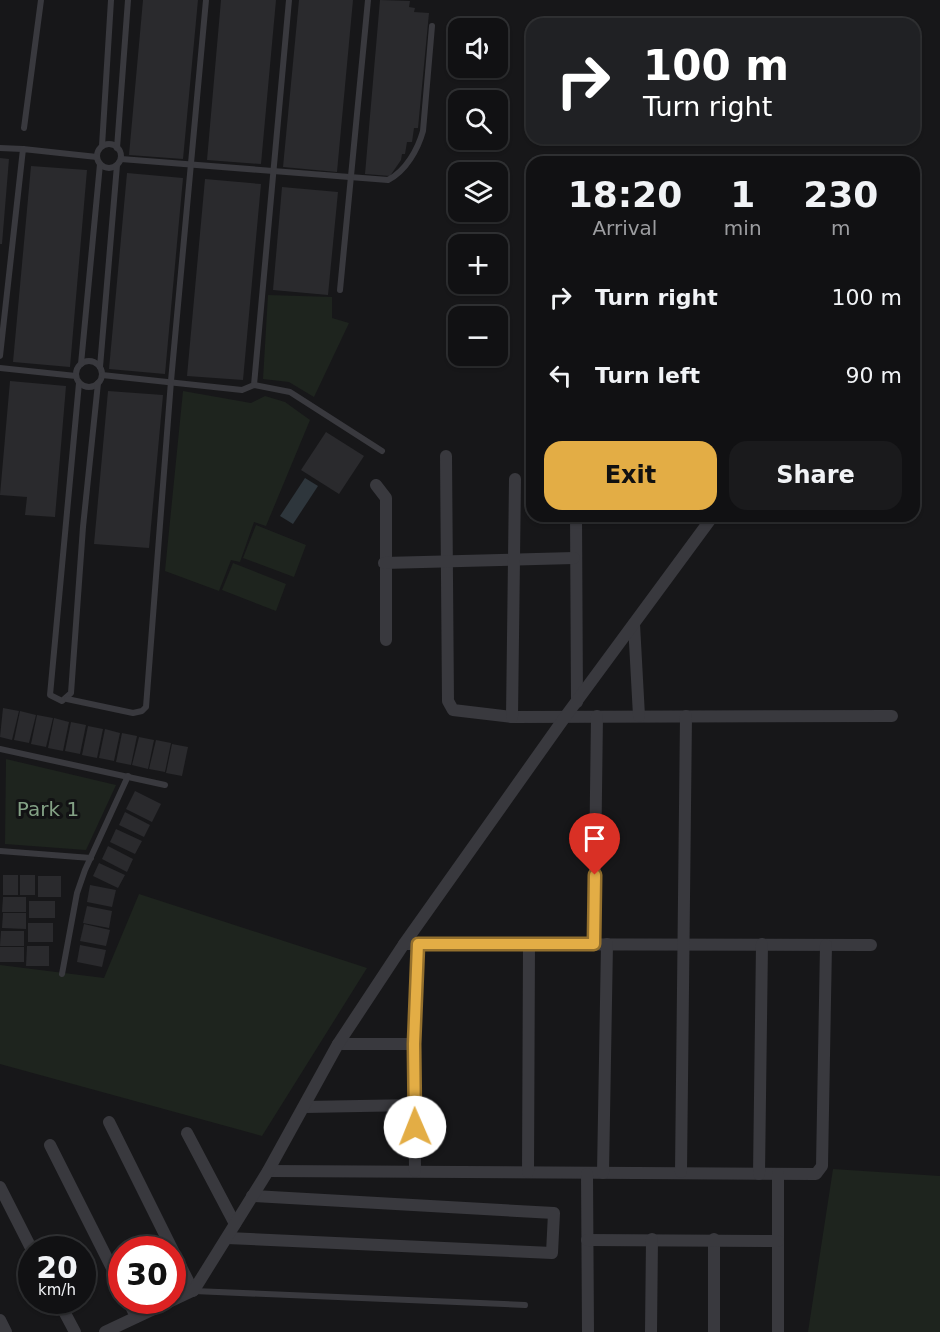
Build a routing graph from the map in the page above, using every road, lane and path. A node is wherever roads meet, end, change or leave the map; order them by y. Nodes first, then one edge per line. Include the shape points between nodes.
1 (41, 0) edge
2 (111, 0) edge
3 (128, 0) edge
4 (206, 0) edge
5 (289, 0) edge
6 (368, 0) edge
7 (432, 26) dead end
8 (24, 128) dead end
9 (102, 146) junction
10 (0, 148) edge
11 (117, 148) junction
12 (22, 149) junction
13 (98, 161) junction
14 (119, 162) junction
15 (191, 164) junction
16 (273, 173) junction
17 (351, 178) junction
18 (340, 290) dead end
19 (0, 356) edge
20 (81, 364) junction
21 (100, 367) junction
22 (0, 368) edge
23 (76, 375) junction
24 (102, 375) junction
25 (171, 381) junction
26 (79, 383) junction
27 (98, 383) junction
28 (254, 385) junction
29 (382, 451) dead end
30 (446, 456) dead end
31 (515, 479) dead end
32 (376, 485) dead end
33 (576, 522) edge
34 (709, 522) edge
35 (67, 524) junction
36 (83, 527) junction
37 (512, 558) junction
38 (574, 558) junction
39 (448, 561) junction
40 (384, 563) junction
41 (634, 624) junction
42 (386, 640) dead end
43 (67, 699) junction
44 (576, 702) junction
45 (597, 716) junction
46 (639, 716) junction
47 (686, 716) junction
48 (892, 716) dead end
49 (512, 717) junction
50 (565, 717) junction
51 (0, 749) edge
52 (128, 776) junction
53 (165, 785) dead end
54 (0, 851) edge
55 (91, 858) junction
56 (685, 943) junction
57 (404, 944) junction
58 (418, 944) junction
59 (601, 944) junction
60 (762, 944) junction
61 (529, 945) junction
62 (825, 945) junction
63 (871, 945) dead end
64 (62, 974) dead end
65 (338, 1044) junction
66 (414, 1044) junction
67 (415, 1105) junction
68 (305, 1107) junction
69 (109, 1122) dead end
70 (187, 1133) dead end
71 (50, 1145) dead end
72 (268, 1171) junction
73 (416, 1171) junction
74 (528, 1172) junction
75 (681, 1172) junction
76 (603, 1173) junction
77 (587, 1174) junction
78 (759, 1174) junction
79 (778, 1174) junction
80 (0, 1187) edge
81 (252, 1196) junction
82 (235, 1224) junction
83 (25, 1236) edge
84 (227, 1238) junction
85 (652, 1239) junction
86 (714, 1239) junction
87 (587, 1240) junction
88 (778, 1241) junction
89 (108, 1260) edge
90 (193, 1291) junction
91 (525, 1305) dead end
92 (65, 1314) edge
93 (135, 1314) edge
94 (136, 1317) junction
95 (0, 1320) edge
96 (6, 1332) edge
97 (75, 1332) edge
98 (105, 1332) edge
99 (588, 1332) edge
100 (651, 1332) edge
101 (714, 1332) edge
102 (778, 1332) edge

1 - 8 lane
2 - 9 lane
3 - 11 lane
4 - 15 lane
5 - 16 lane
6 - 17 lane
7 - 17 lane via 423,131 418,146 394,177 382,181
9 - 11 lane via 110,144
9 - 13 lane
10 - 12 lane
11 - 14 lane
12 - 13 lane
12 - 19 lane
13 - 14 lane via 106,168
13 - 20 lane
14 - 15 lane
14 - 21 lane
15 - 16 lane
15 - 25 lane
16 - 17 lane
16 - 28 lane
17 - 18 lane
20 - 21 lane via 89,361
20 - 23 lane
21 - 24 lane
22 - 23 lane
23 - 26 lane
24 - 25 lane
24 - 27 lane
25 - 28 lane via 242,390
25 - 43 lane via 146,707 133,713
26 - 27 lane via 91,387
26 - 35 lane
27 - 36 lane
28 - 29 lane via 290,392
30 - 39 street
31 - 37 street
32 - 40 street via 386,498
33 - 38 street
34 - 41 street
35 - 36 lane
35 - 43 lane via 50,695 62,701
36 - 43 lane
37 - 38 street
37 - 39 street
37 - 49 street
38 - 44 street
39 - 40 street
39 - 49 street via 449,705 453,710
40 - 42 street
41 - 44 street
41 - 46 street
44 - 50 street
45 - 46 street
45 - 50 street
45 - 59 street
46 - 47 street
47 - 48 street
47 - 56 street
49 - 50 street
50 - 57 street
51 - 52 lane
52 - 53 lane
52 - 55 lane
54 - 55 lane
55 - 64 lane via 77,892
56 - 59 street
56 - 60 street
56 - 75 street
57 - 58 street
57 - 65 street
58 - 61 street
58 - 66 street
59 - 61 street
59 - 76 street
60 - 62 street
60 - 78 street
61 - 74 street
62 - 63 street
62 - 79 street via 822,1166 813,1175
65 - 66 street
65 - 68 street
66 - 67 street
67 - 68 street
67 - 73 street
68 - 72 street
69 - 90 street
70 - 82 street
71 - 89 street
72 - 73 street
72 - 81 street
73 - 74 street
74 - 77 street
75 - 76 street
75 - 78 street
76 - 77 street
77 - 87 street
78 - 79 street
79 - 88 street
80 - 83 street
81 - 82 street
81 - 84 street via 554,1213 552,1253
82 - 84 street
84 - 90 street
85 - 86 street
85 - 87 street
85 - 100 street
86 - 88 street
86 - 101 street
87 - 99 street
88 - 102 street
90 - 91 lane
90 - 94 street
92 - 97 street
93 - 94 street
94 - 98 street
95 - 96 street

